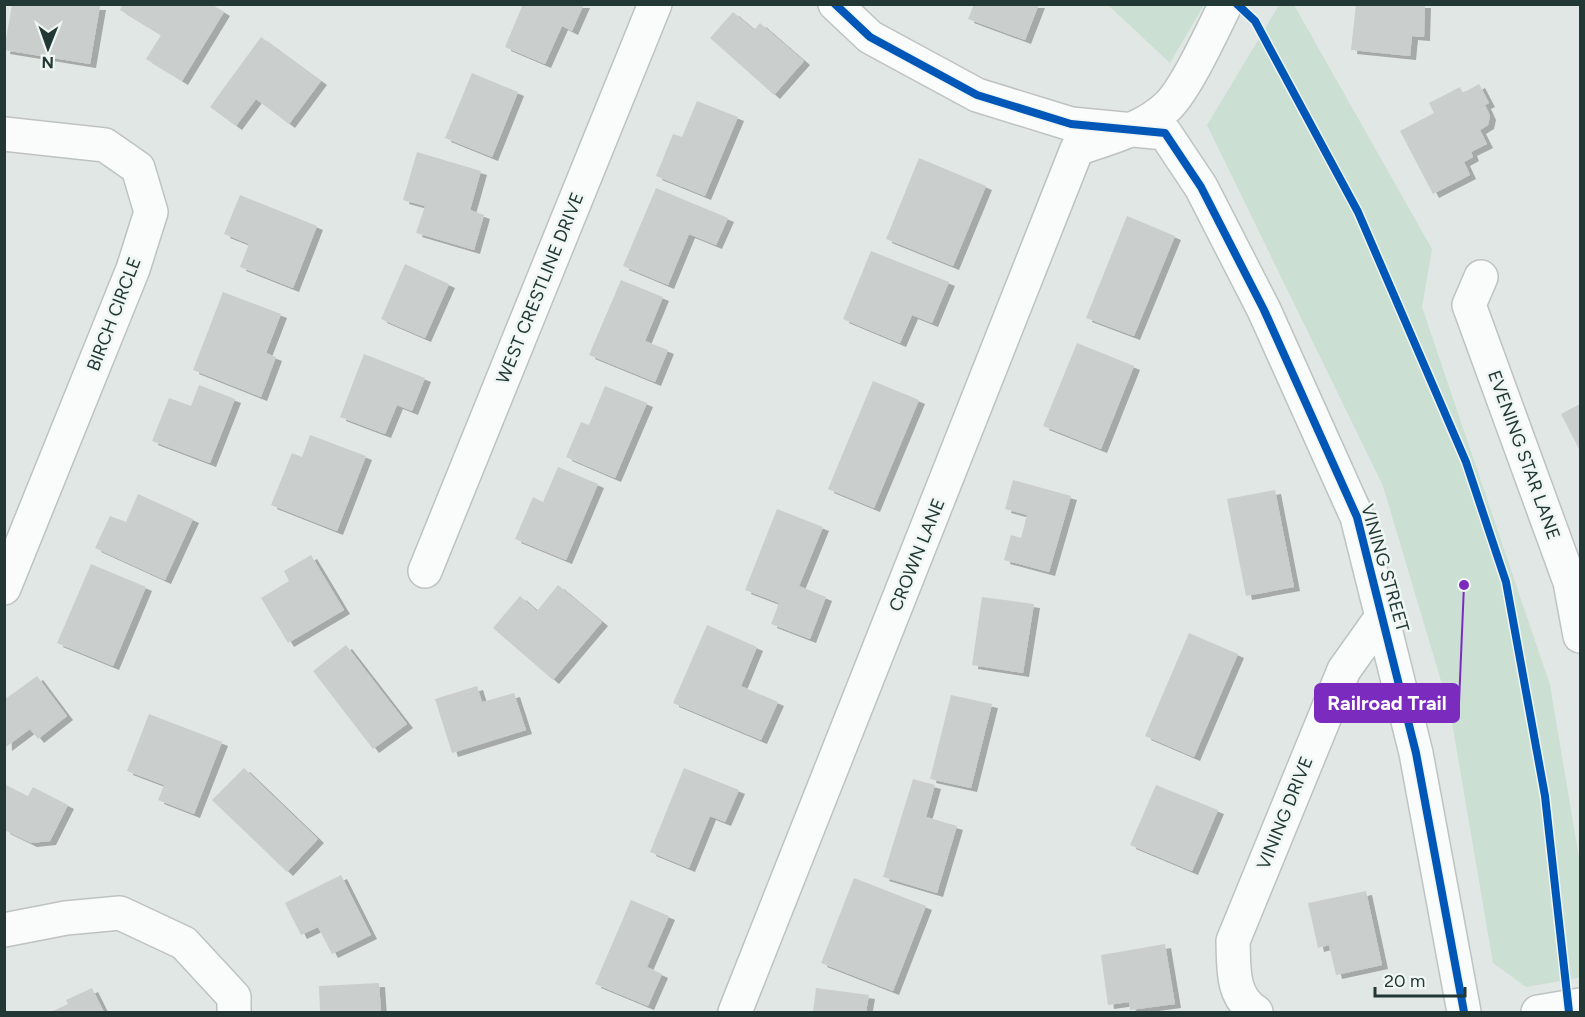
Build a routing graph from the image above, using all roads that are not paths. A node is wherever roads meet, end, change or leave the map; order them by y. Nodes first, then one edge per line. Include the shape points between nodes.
1 (655, 4) edge
2 (835, 4) edge
3 (1226, 4) edge
4 (1130, 131) junction
5 (4, 134) edge
6 (1481, 277) dead end
7 (425, 571) dead end
8 (4, 588) edge
9 (1381, 618) junction
10 (1581, 636) edge
11 (4, 930) edge
12 (1581, 1005) edge
13 (234, 1012) edge
14 (735, 1012) edge
15 (1256, 1012) edge
16 (1464, 1012) edge
17 (1538, 1012) edge

1 - 7 street, WEST CRESTLINE DRIVE
2 - 4 street via 870,37 977,95 1071,124
3 - 4 street via 1169,105
4 - 9 street, VINING STREET via 1165,133 1201,187 1264,310 1358,517
4 - 14 street, CROWN LANE via 1077,149
5 - 8 street, BIRCH CIRCLE via 105,145 138,168 151,212 133,269
6 - 10 street, EVENING STAR LANE via 1469,305 1570,582
9 - 15 street, VINING DRIVE via 1344,670 1233,941 1234,982 1245,1005
9 - 16 street, VINING STREET via 1394,655 1416,753
11 - 13 street via 120,913 184,943 234,997
12 - 17 street

